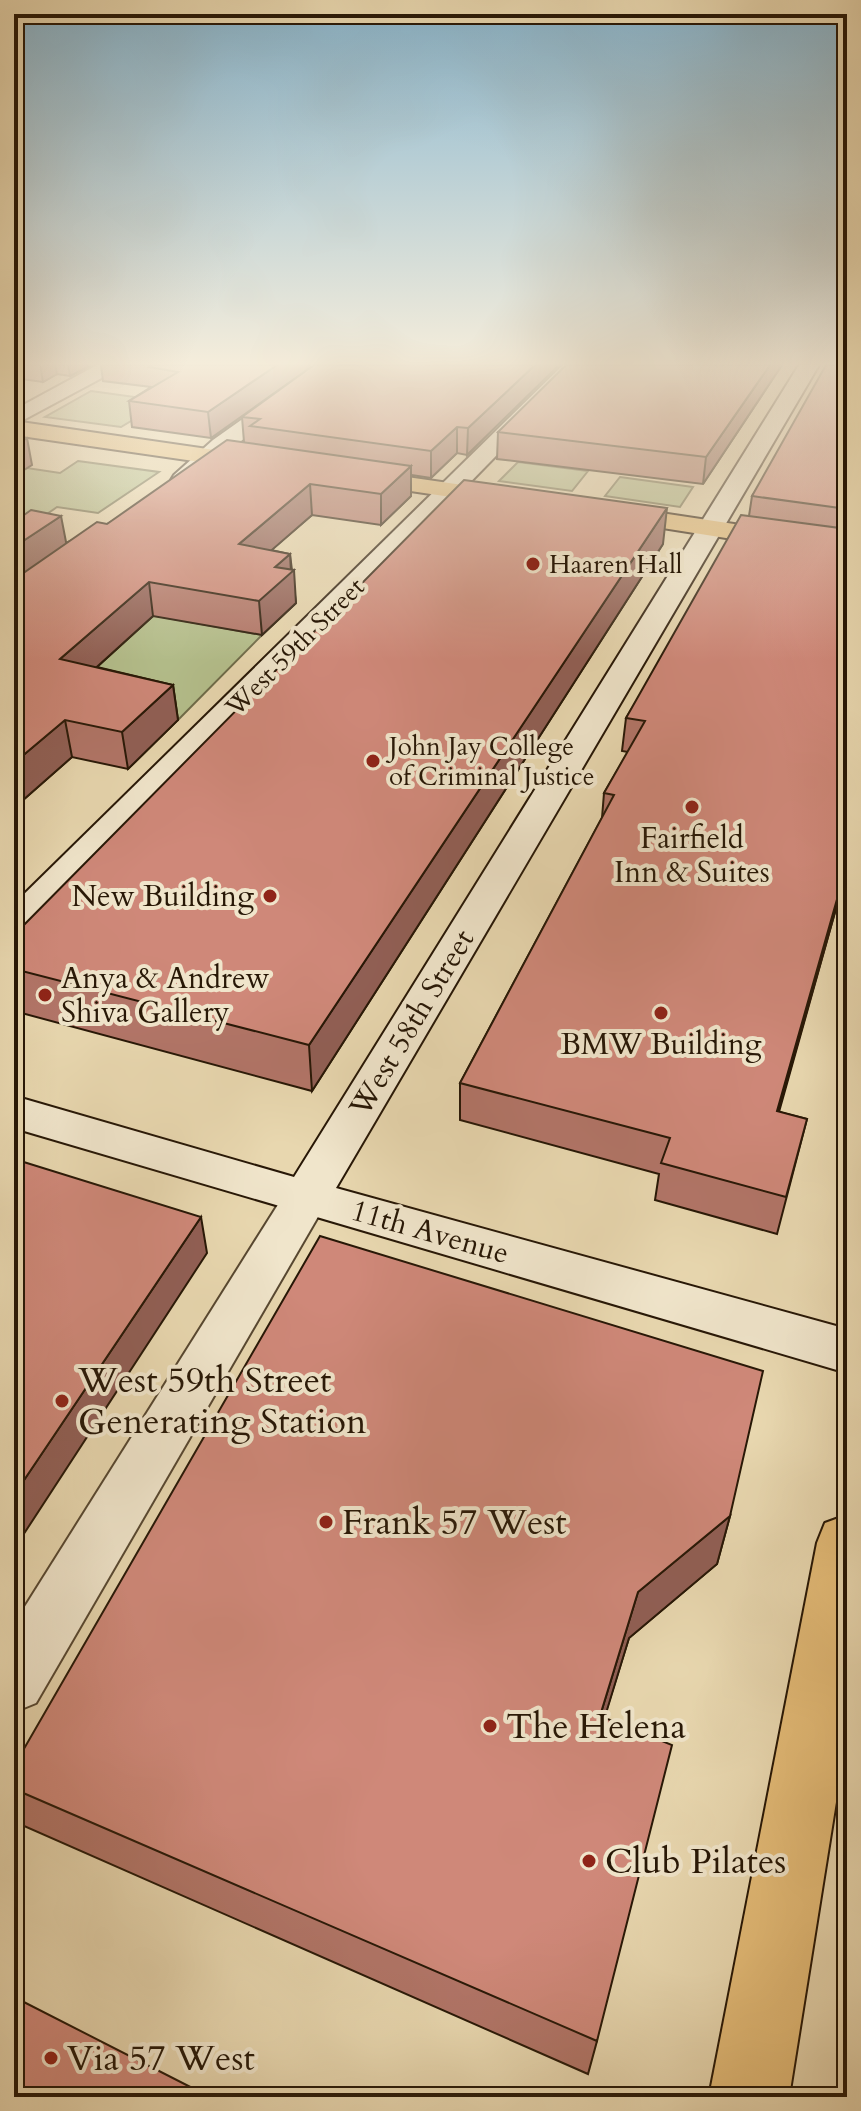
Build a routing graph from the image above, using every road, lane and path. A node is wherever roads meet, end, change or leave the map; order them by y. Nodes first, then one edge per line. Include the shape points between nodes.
1 (201, 464) edge
2 (261, 464) edge
3 (479, 464) edge
4 (749, 464) edge
5 (291, 468) edge
6 (331, 473) edge
7 (167, 491) edge
8 (452, 491) junction
9 (531, 502) edge
10 (591, 511) edge
11 (710, 528) junction
12 (847, 549) edge
13 (14, 926) edge
14 (14, 1112) edge
15 (307, 1196) junction
16 (847, 1351) edge
17 (847, 1543) edge
18 (14, 1681) edge
19 (749, 2097) edge

1 - 7 street
2 - 5 main road
3 - 8 street, West 59th Street
4 - 11 street, West 58th Street
6 - 8 main road
8 - 9 main road
8 - 13 street, West 59th Street
10 - 11 main road
11 - 12 main road
11 - 15 street, West 58th Street
14 - 15 street, 11th Avenue
15 - 16 street, 11th Avenue
15 - 18 street, West 58th Street
17 - 19 main road

